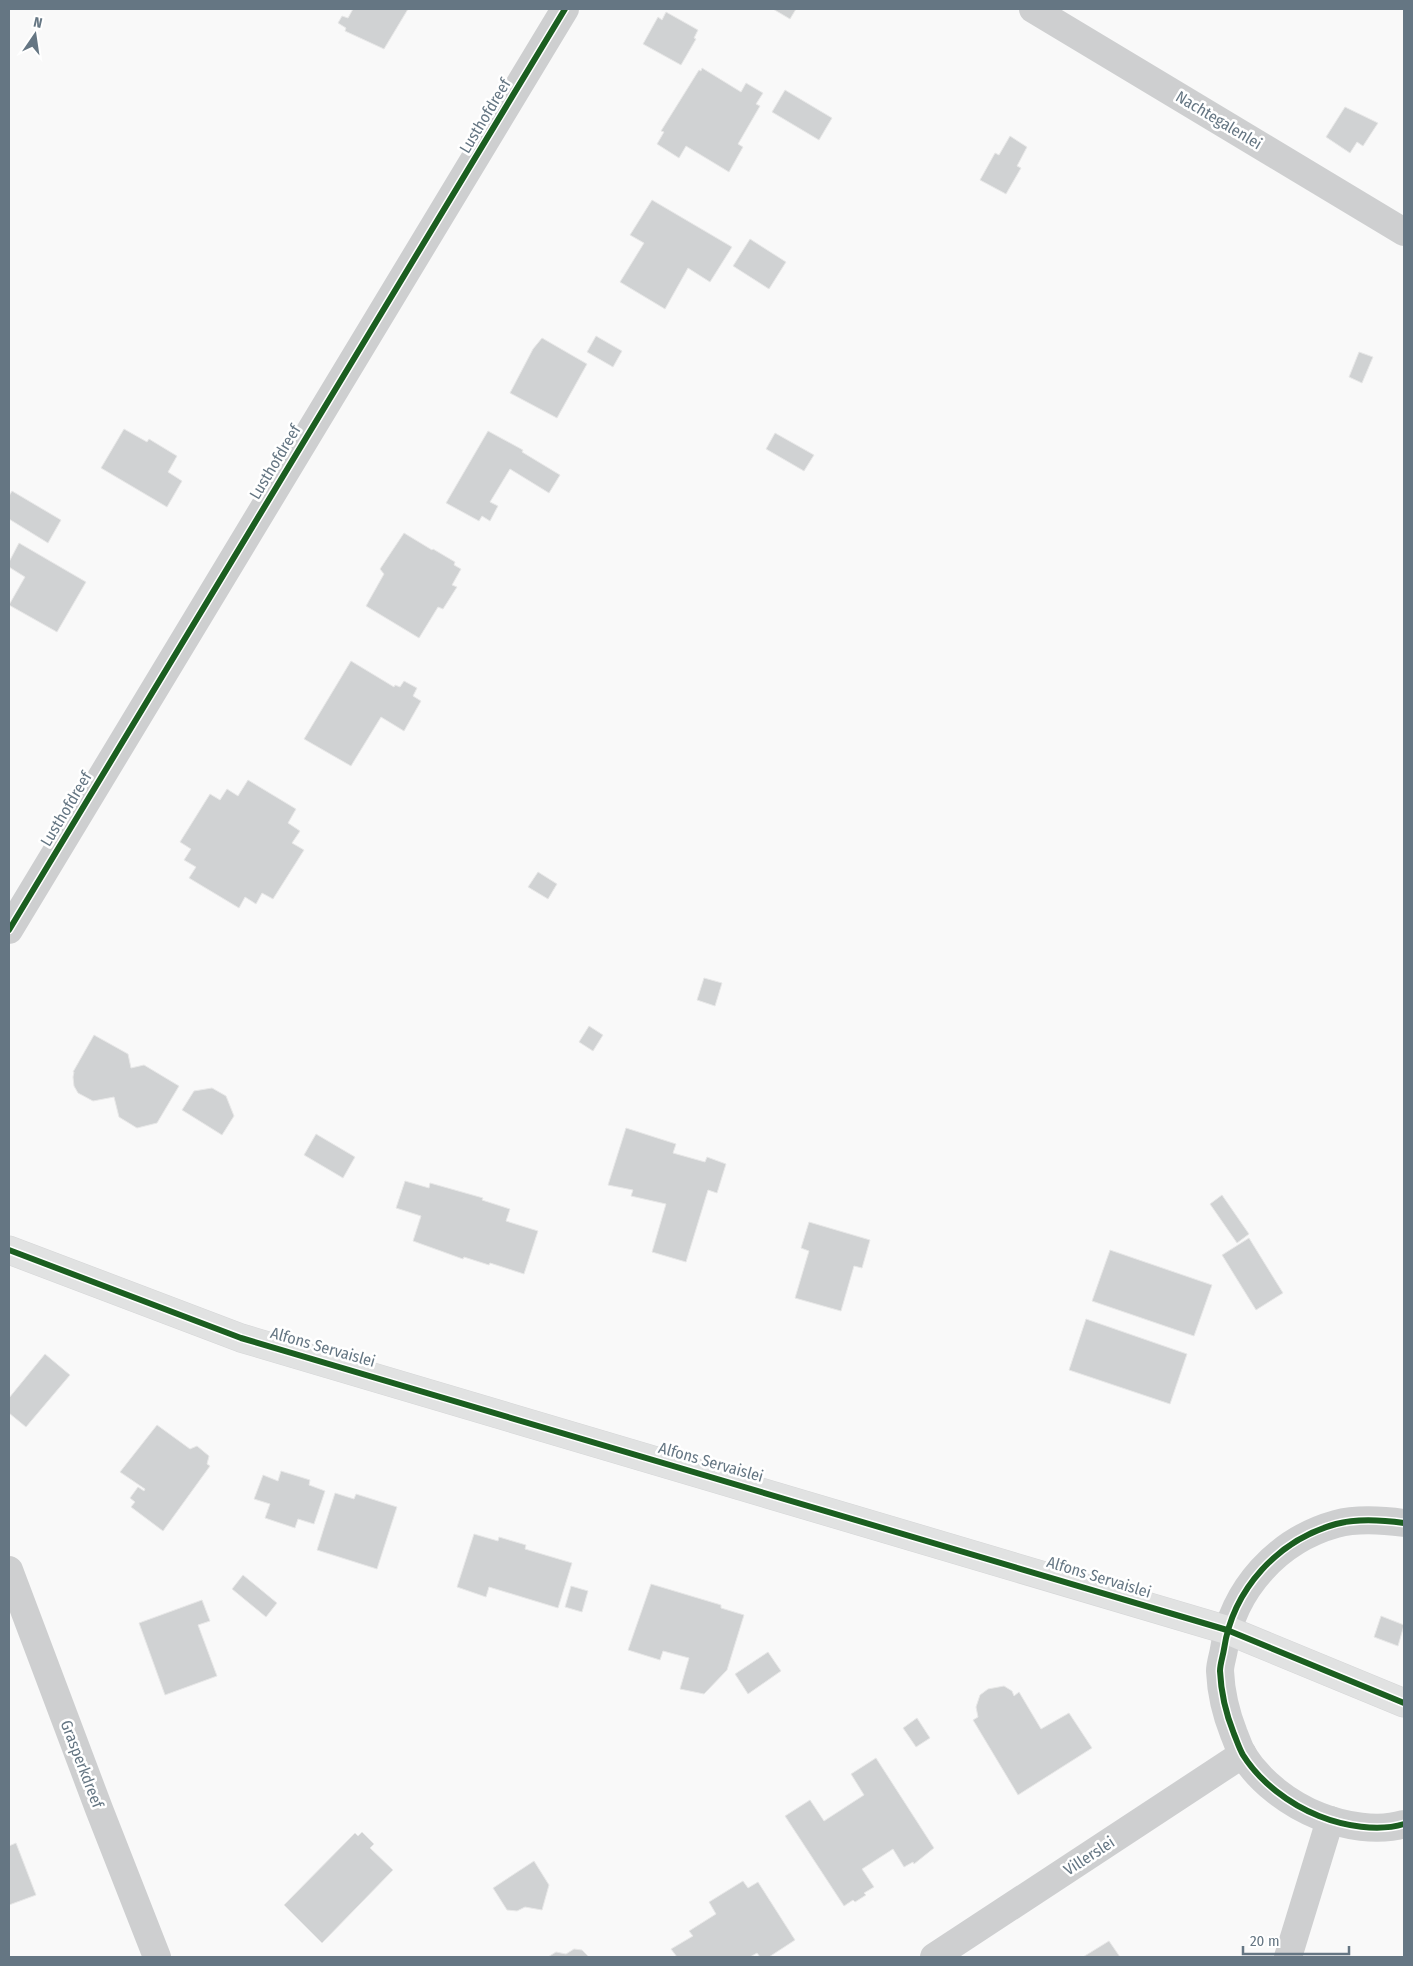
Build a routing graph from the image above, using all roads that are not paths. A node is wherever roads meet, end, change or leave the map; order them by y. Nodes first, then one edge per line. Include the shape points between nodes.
1 (565, 9) edge
2 (1033, 9) edge
3 (1404, 232) edge
4 (9, 930) edge
5 (9, 1250) edge
6 (1404, 1523) edge
7 (9, 1570) edge
8 (1227, 1630) junction
9 (1404, 1703) edge
10 (1243, 1754) junction
11 (1330, 1820) junction
12 (1404, 1824) edge
13 (157, 1957) edge
14 (934, 1957) edge
15 (1288, 1957) edge

1 - 4 street, Lusthofdreef
2 - 3 street, Nachtegalenlei
5 - 8 street, Alfons Servaislei via 241,1338
6 - 8 street via 1377,1519 1337,1523 1300,1538 1268,1562 1243,1593
7 - 13 street, Grasperkdreef
8 - 9 street, Alfons Servaislei
8 - 10 street via 1220,1670 1225,1712
10 - 11 street via 1279,1794
10 - 14 street, Villerslei
11 - 12 street via 1365,1827
11 - 15 street

